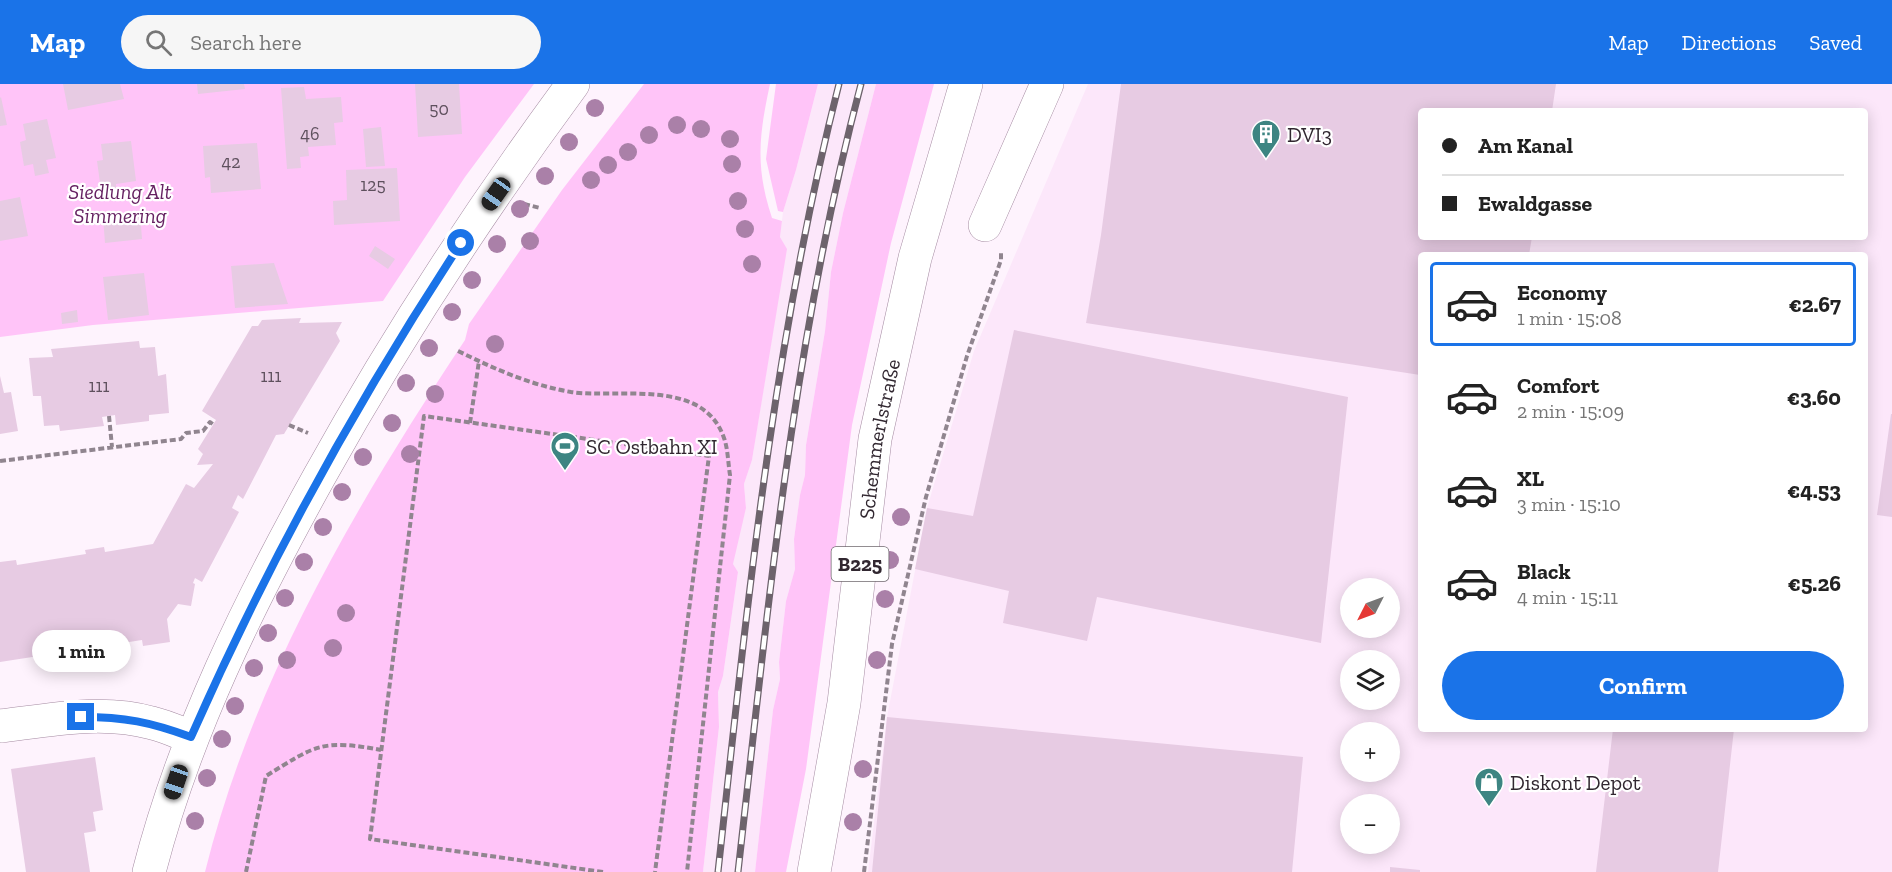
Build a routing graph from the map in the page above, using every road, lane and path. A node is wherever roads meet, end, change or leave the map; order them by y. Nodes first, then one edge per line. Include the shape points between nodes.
1 (573, 84) edge
2 (966, 84) edge
3 (1047, 84) edge
4 (519, 202) dead end
5 (540, 208) dead end
6 (985, 225) joint
7 (458, 351) dead end
8 (479, 361) junction
9 (109, 416) dead end
10 (470, 423) junction
11 (213, 425) dead end
12 (290, 425) dead end
13 (308, 433) dead end
14 (112, 447) junction
15 (0, 461) edge
16 (0, 726) edge
17 (191, 737) junction
18 (381, 750) junction
19 (149, 872) edge
20 (246, 872) edge
21 (603, 872) edge
22 (655, 872) edge
23 (687, 872) edge
24 (814, 872) edge
25 (864, 872) edge

1 - 17 street via 461,243 346,429 280,548
2 - 24 street, Schemmerlstraße / B225 via 915,258 875,439 844,703
3 - 6 street
4 - 5 path
6 - 25 path via 1001,242 1001,260 967,356 926,497 892,644
7 - 8 path
8 - 10 path
8 - 23 path via 527,382 572,392 653,394 683,400 709,415 724,437 730,475
9 - 14 path
10 - 18 path via 424,416
10 - 22 path via 709,456
11 - 14 path via 210,422 203,431 186,433 181,439
12 - 13 path
14 - 15 path
16 - 17 street via 117,717 151,722
17 - 19 street
18 - 20 path via 344,743 311,748 266,776
18 - 21 path via 370,839

